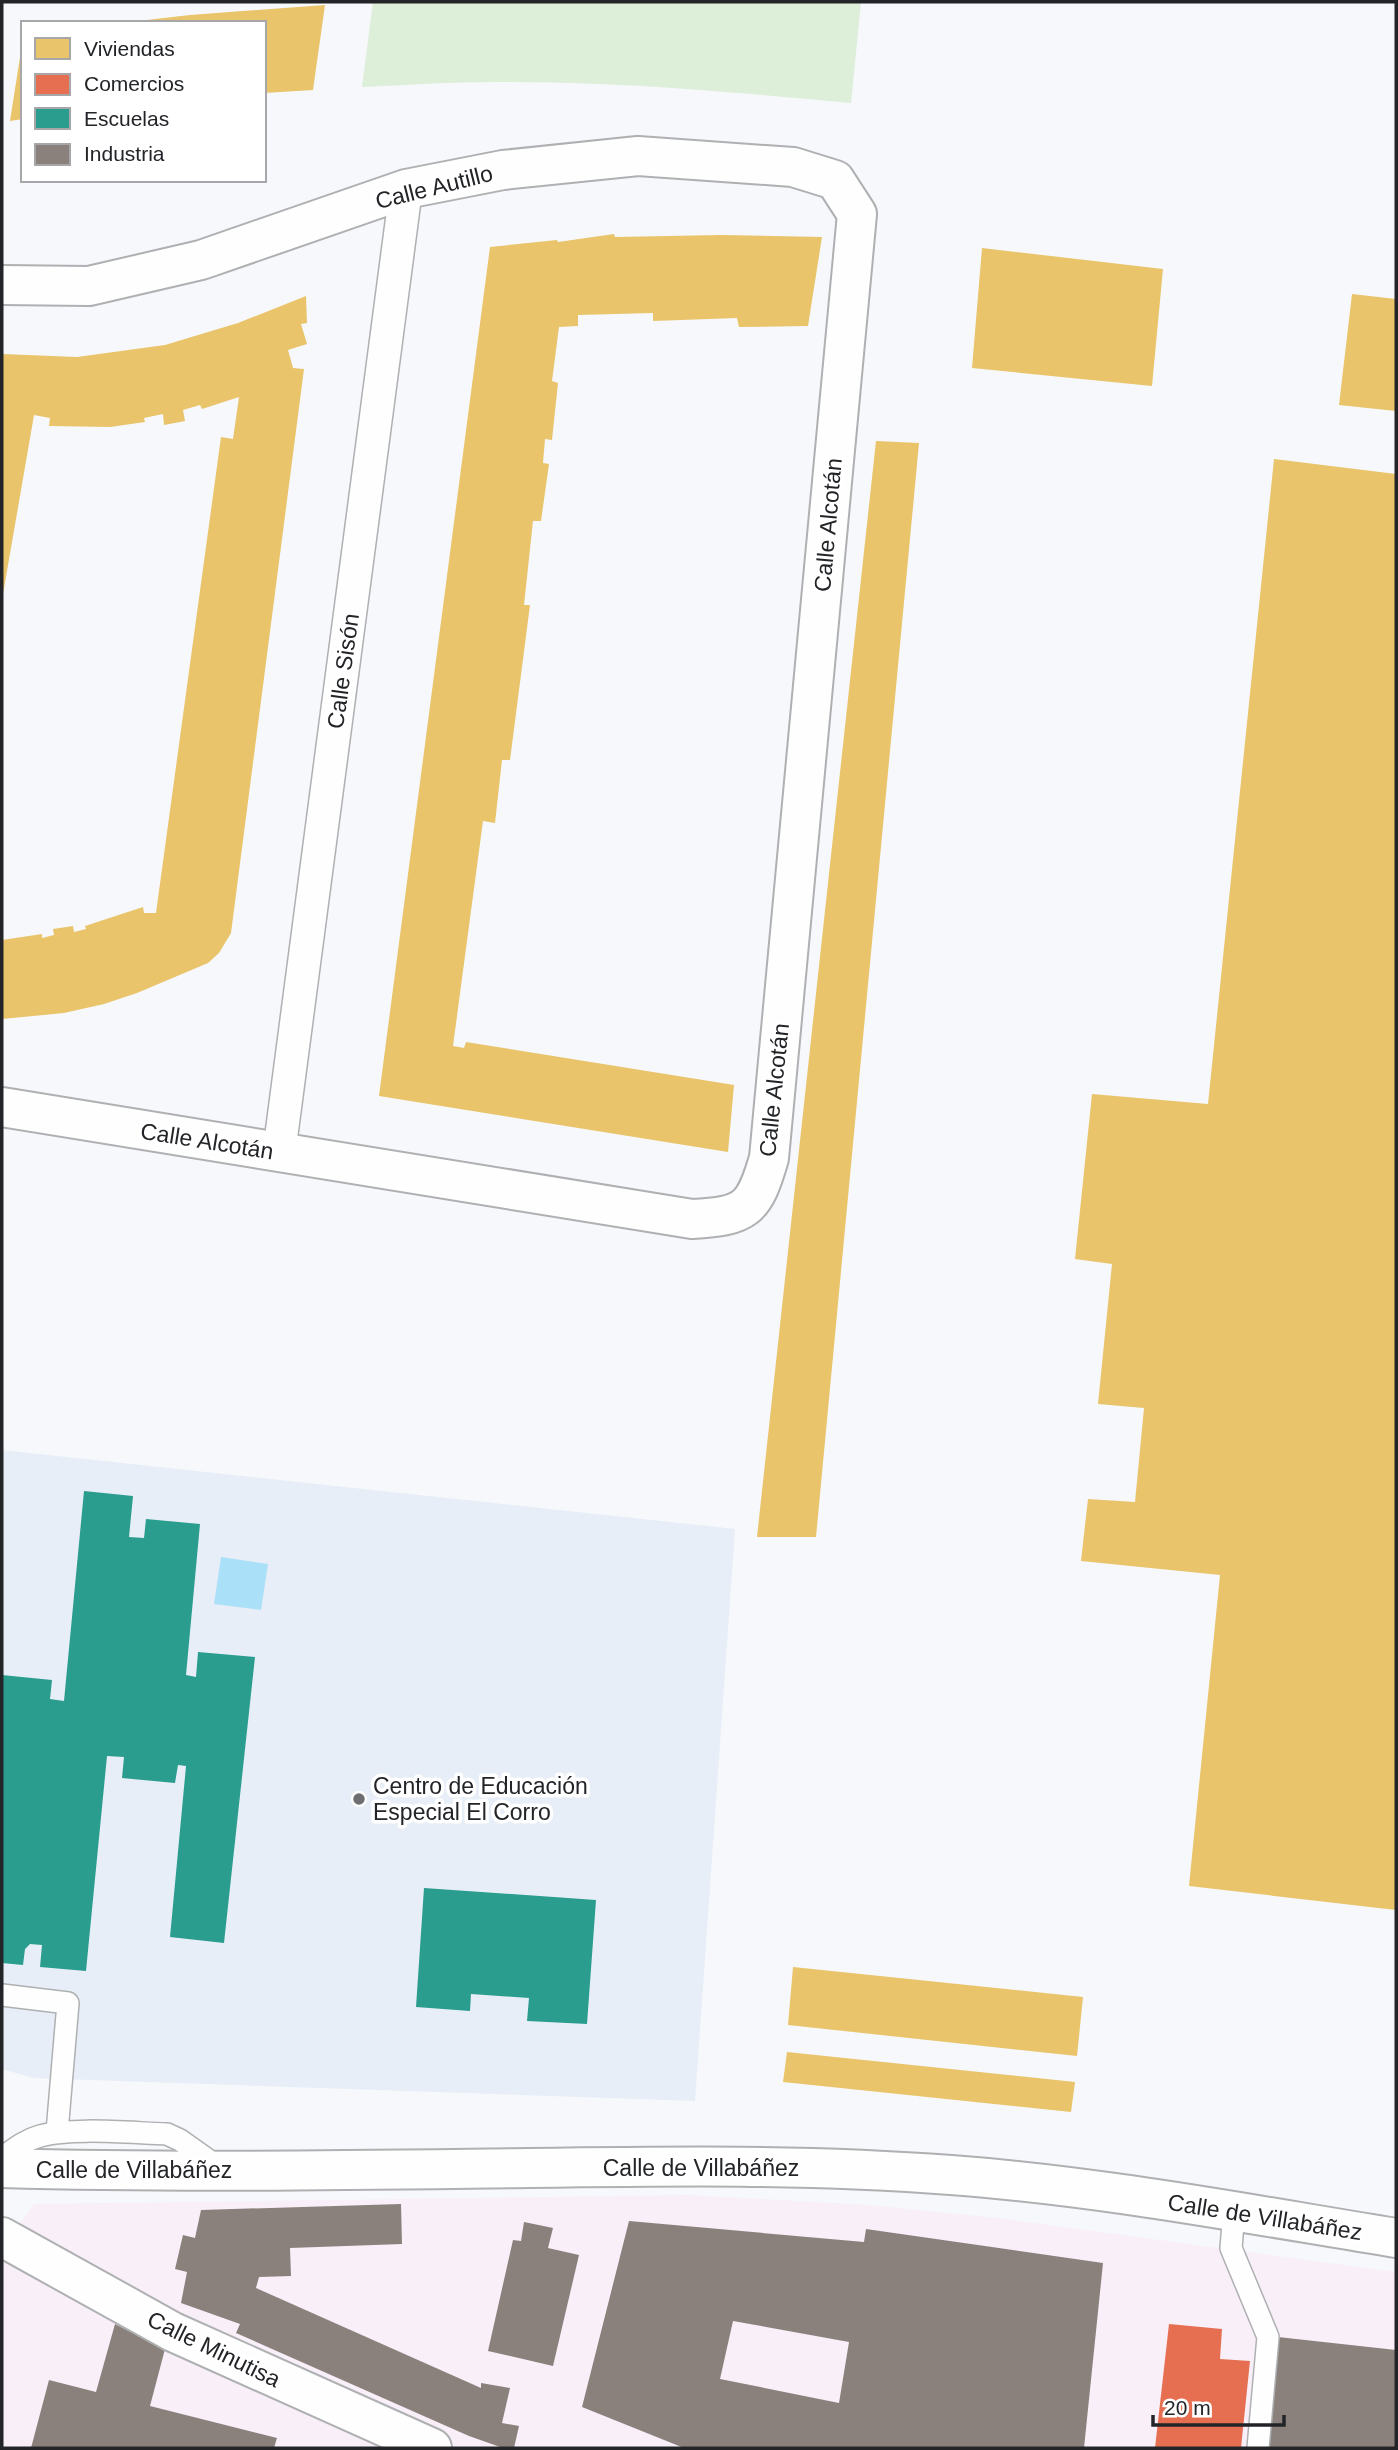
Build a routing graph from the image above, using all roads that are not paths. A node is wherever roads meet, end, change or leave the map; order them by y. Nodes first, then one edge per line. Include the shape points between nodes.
1 (406, 189) junction
2 (857, 214) joint
3 (2, 285) edge
4 (2, 1107) edge
5 (279, 1153) junction
6 (2, 1995) edge
7 (57, 2132) junction
8 (2, 2158) edge
9 (2, 2168) edge
10 (222, 2170) junction
11 (1234, 2212) junction
12 (2, 2237) edge
13 (1396, 2238) edge
14 (417, 2445) edge
15 (1258, 2448) edge

1 - 2 street, Calle Autillo via 503,170 638,156 793,167 835,180
1 - 3 street, Calle Autillo via 201,260 89,286
1 - 5 street, Calle Sisón
2 - 5 street, Calle Alcotán via 769,1158 749,1206 725,1217 692,1219
4 - 5 street, Calle Alcotán
6 - 7 lane via 68,2003
7 - 8 lane via 22,2143
7 - 10 lane via 167,2134
9 - 10 street, Calle de Villabáñez
10 - 11 street, Calle de Villabáñez via 820,2168 952,2175
11 - 13 street, Calle de Villabáñez
11 - 15 lane via 1231,2248 1268,2337
12 - 14 street, Calle Minutisa via 173,2332

